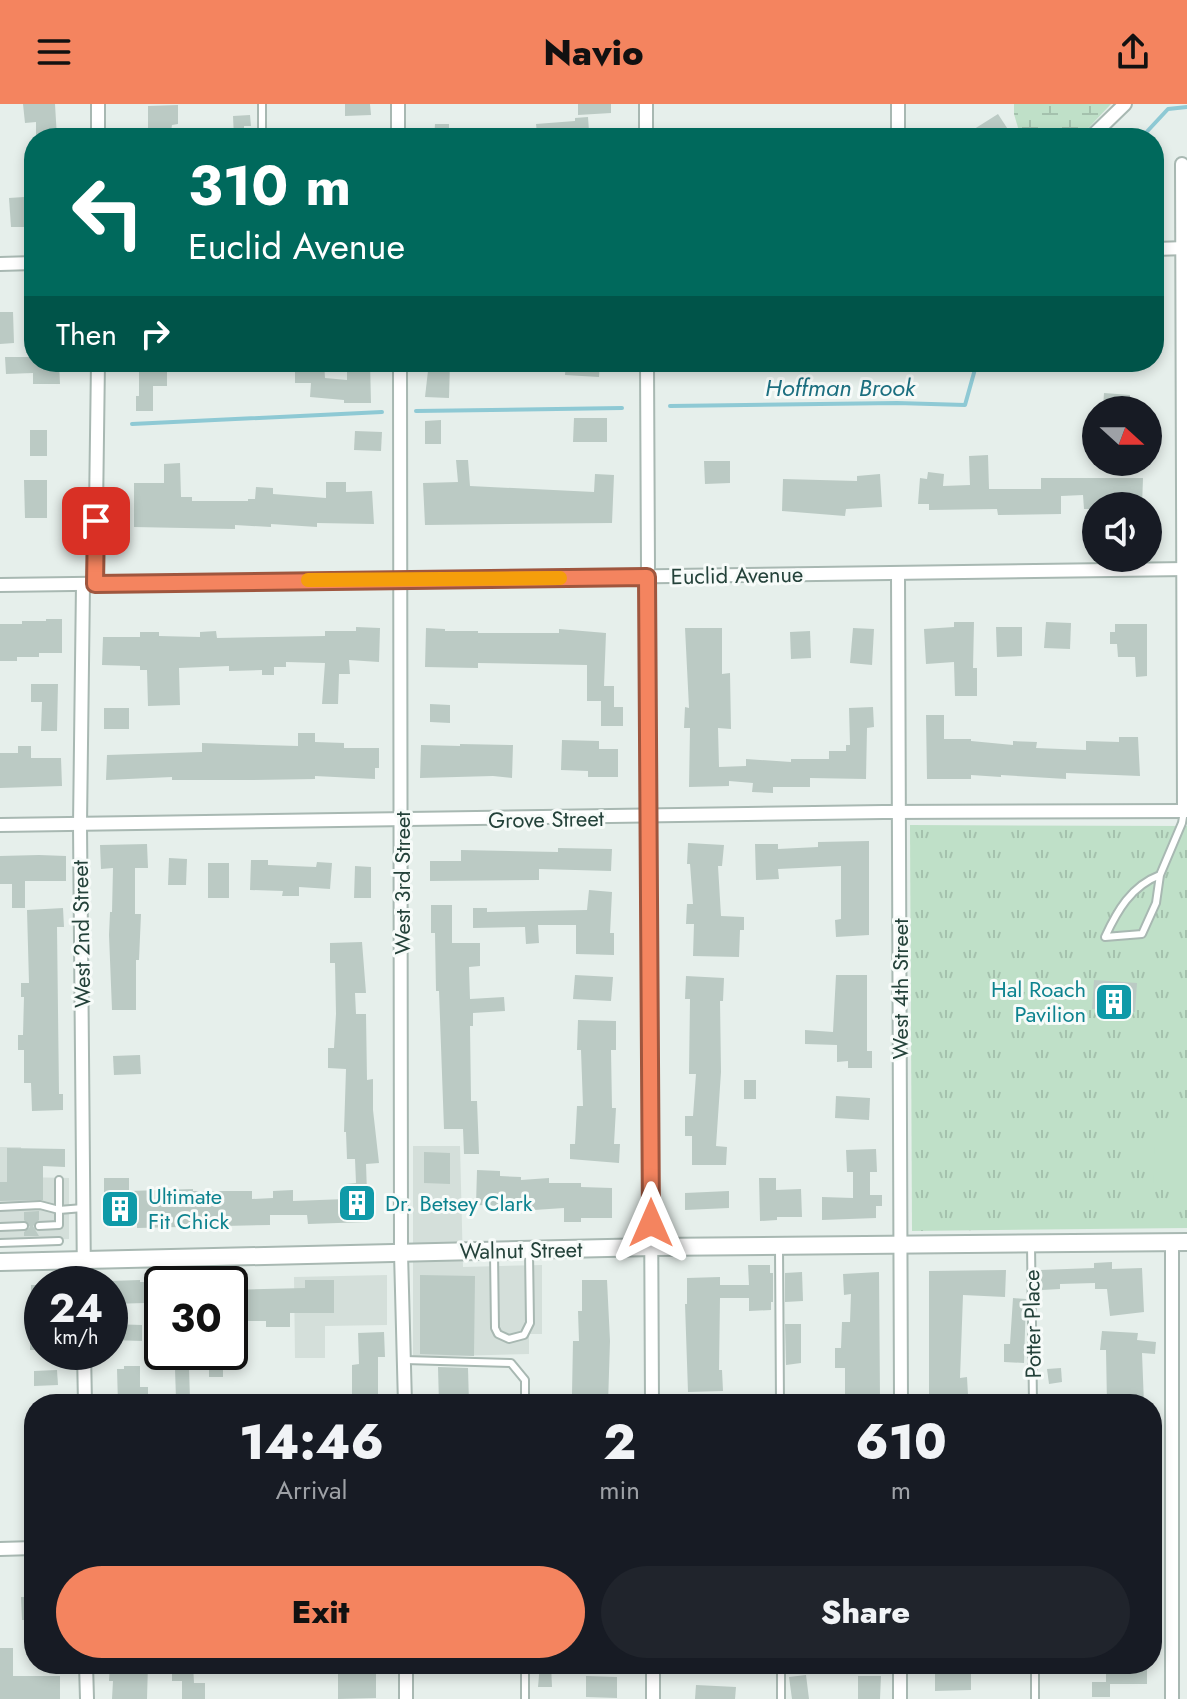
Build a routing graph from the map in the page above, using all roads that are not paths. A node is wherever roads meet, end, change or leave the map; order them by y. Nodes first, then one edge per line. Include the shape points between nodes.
1 (98, 104) edge
2 (262, 104) edge
3 (398, 104) edge
4 (646, 104) edge
5 (898, 104) edge
6 (1125, 104) edge
7 (98, 128) edge
8 (262, 128) edge
9 (398, 128) edge
10 (646, 128) edge
11 (898, 128) edge
12 (1100, 128) edge
13 (1182, 164) dead end
14 (1185, 248) edge
15 (1164, 249) edge
16 (24, 263) edge
17 (0, 264) edge
18 (98, 372) edge
19 (400, 372) edge
20 (647, 372) edge
21 (1185, 569) edge
22 (898, 573) junction
23 (647, 577) junction
24 (401, 579) junction
25 (89, 584) junction
26 (0, 585) edge
27 (1186, 811) edge
28 (899, 812) junction
29 (648, 817) junction
30 (402, 821) junction
31 (0, 825) edge
32 (80, 825) junction
33 (1160, 875) junction
34 (59, 1180) dead end
35 (0, 1207) edge
36 (83, 1208) junction
37 (59, 1210) junction
38 (59, 1225) junction
39 (24, 1226) dead end
40 (39, 1226) dead end
41 (0, 1227) edge
42 (59, 1241) junction
43 (1179, 1242) edge
44 (0, 1243) edge
45 (901, 1244) junction
46 (1031, 1244) junction
47 (652, 1247) junction
48 (779, 1247) junction
49 (494, 1250) junction
50 (529, 1250) junction
51 (401, 1253) junction
52 (84, 1259) junction
53 (59, 1260) junction
54 (0, 1262) edge
55 (84, 1266) edge
56 (405, 1360) junction
57 (84, 1370) edge
58 (85, 1394) edge
59 (405, 1394) edge
60 (525, 1394) edge
61 (652, 1394) edge
62 (780, 1394) edge
63 (901, 1394) edge
64 (1033, 1394) edge
65 (1187, 1429) edge
66 (1171, 1430) junction
67 (1187, 1520) edge
68 (1171, 1521) junction
69 (24, 1548) edge
70 (0, 1549) edge
71 (1187, 1638) edge
72 (1172, 1639) junction
73 (86, 1674) edge
74 (406, 1674) edge
75 (525, 1674) edge
76 (653, 1674) edge
77 (781, 1674) edge
78 (900, 1674) edge
79 (1035, 1674) edge
80 (87, 1699) edge
81 (406, 1699) edge
82 (525, 1699) edge
83 (653, 1699) edge
84 (781, 1699) edge
85 (900, 1699) edge
86 (1035, 1699) edge
87 (1172, 1699) edge

1 - 7 street
2 - 8 lane
3 - 9 street
4 - 10 street
5 - 11 street
6 - 12 street
13 - 14 street
14 - 15 street
14 - 21 street
16 - 17 street
18 - 25 street, West 2nd Street
19 - 24 street, West 3rd Street
20 - 23 street
21 - 22 street, Euclid Avenue
21 - 27 street
22 - 23 street, Euclid Avenue
22 - 28 street, West 4th Street
23 - 24 street, Euclid Avenue
23 - 29 street
24 - 25 street, Euclid Avenue
24 - 30 street, West 3rd Street
25 - 26 street, Euclid Avenue
25 - 32 street, West 2nd Street
27 - 28 street, Grove Street
27 - 33 lane
28 - 29 street, Grove Street
28 - 45 street, West 4th Street
29 - 30 street, Grove Street
29 - 47 street
30 - 32 street, Grove Street
30 - 51 street, West 3rd Street
31 - 32 street, Grove Street
32 - 36 street, West 2nd Street
33 - 33 lane via 1156,903 1142,934 1105,937 1120,905
34 - 37 lane
35 - 37 lane via 40,1205
36 - 37 lane
36 - 52 street, West 2nd Street
37 - 38 lane
38 - 40 lane
38 - 42 lane
39 - 41 lane
42 - 44 lane
42 - 53 lane
43 - 46 street, Walnut Street
43 - 66 street
45 - 46 street, Walnut Street
45 - 48 street, Walnut Street
45 - 63 street, West 4th Street
46 - 64 lane, Potter Place
47 - 48 street, Walnut Street
47 - 50 street, Walnut Street
47 - 61 street
48 - 62 lane
49 - 50 street, Walnut Street
49 - 50 lane via 495,1328 509,1339 519,1339 530,1323
49 - 51 street, Walnut Street
51 - 52 street, Walnut Street
51 - 56 street, West 3rd Street
52 - 53 street, Walnut Street
52 - 55 street, West 2nd Street
53 - 54 street, Walnut Street
56 - 59 street, West 3rd Street
56 - 60 lane via 511,1363 525,1380
57 - 58 street
65 - 66 street
66 - 68 street
67 - 68 street
68 - 72 street
69 - 70 street
71 - 72 street
72 - 87 street
73 - 80 street
74 - 81 street
75 - 82 lane
76 - 83 street
77 - 84 lane
78 - 85 street
79 - 86 lane

